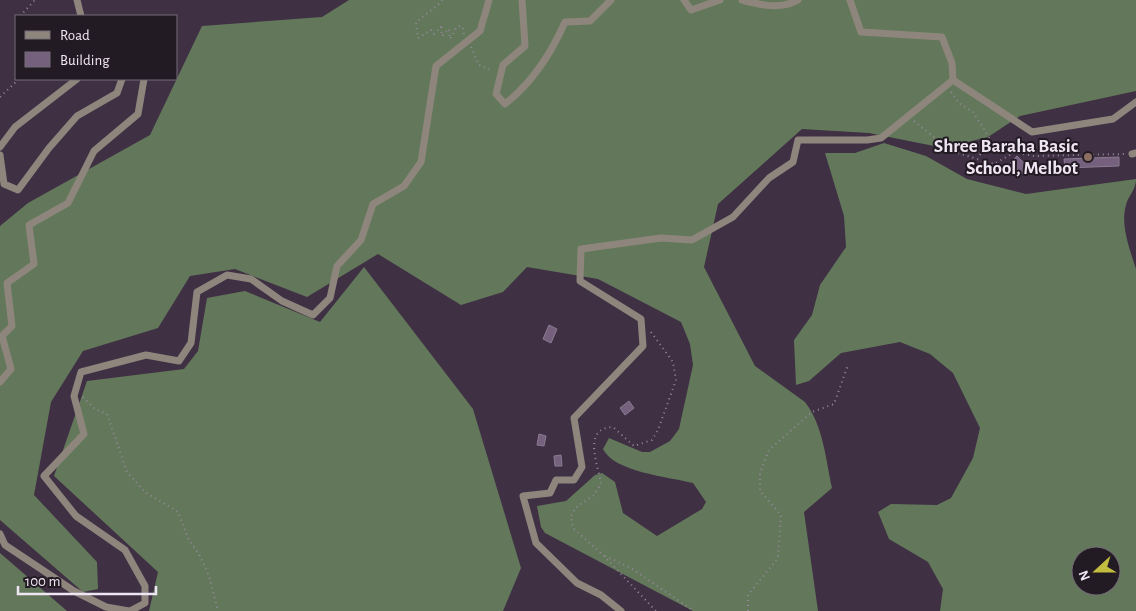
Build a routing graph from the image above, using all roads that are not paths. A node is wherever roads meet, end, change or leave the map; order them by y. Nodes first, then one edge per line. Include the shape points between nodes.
1 (77, 0) edge
2 (489, 0) edge
3 (522, 0) edge
4 (611, 0) edge
5 (684, 0) edge
6 (720, 0) edge
7 (742, 0) edge
8 (798, 0) edge
9 (850, 0) edge
10 (81, 15) edge
11 (76, 80) edge
12 (122, 80) edge
13 (144, 80) edge
14 (953, 80) junction
15 (1136, 102) edge
16 (0, 147) edge
17 (0, 154) edge
18 (2, 186) edge
19 (0, 382) edge
20 (0, 534) edge
21 (130, 611) edge
22 (621, 611) edge

1 - 10 street
2 - 21 street via 480,31 436,66 421,162 404,186 373,204 361,240 337,266 330,298 314,315 282,301 251,279 227,276 197,292 191,343 179,361 146,354 81,372 74,396 84,434 44,476 76,516 126,550 145,586 145,603
3 - 4 street via 525,46 504,66 496,94 505,104 530,82 554,47 565,22 590,21
5 - 6 street via 691,10
7 - 8 street via 766,6 789,5
9 - 14 street via 861,32 942,37 952,63
11 - 16 street via 15,127
12 - 18 street via 117,93 76,116 18,190
13 - 19 street via 138,114 94,152 68,204 29,225 34,264 7,283 12,326 2,336 10,369
14 - 15 street via 1032,132 1113,119
14 - 22 street via 881,138 798,140 793,162 769,178 733,217 692,240 661,238 581,249 580,281 641,319 643,346 574,418 582,467 574,480 556,480 550,493 523,496 536,542 576,583 601,595
17 - 18 street
20 - 21 street via 5,545 74,591 106,607

